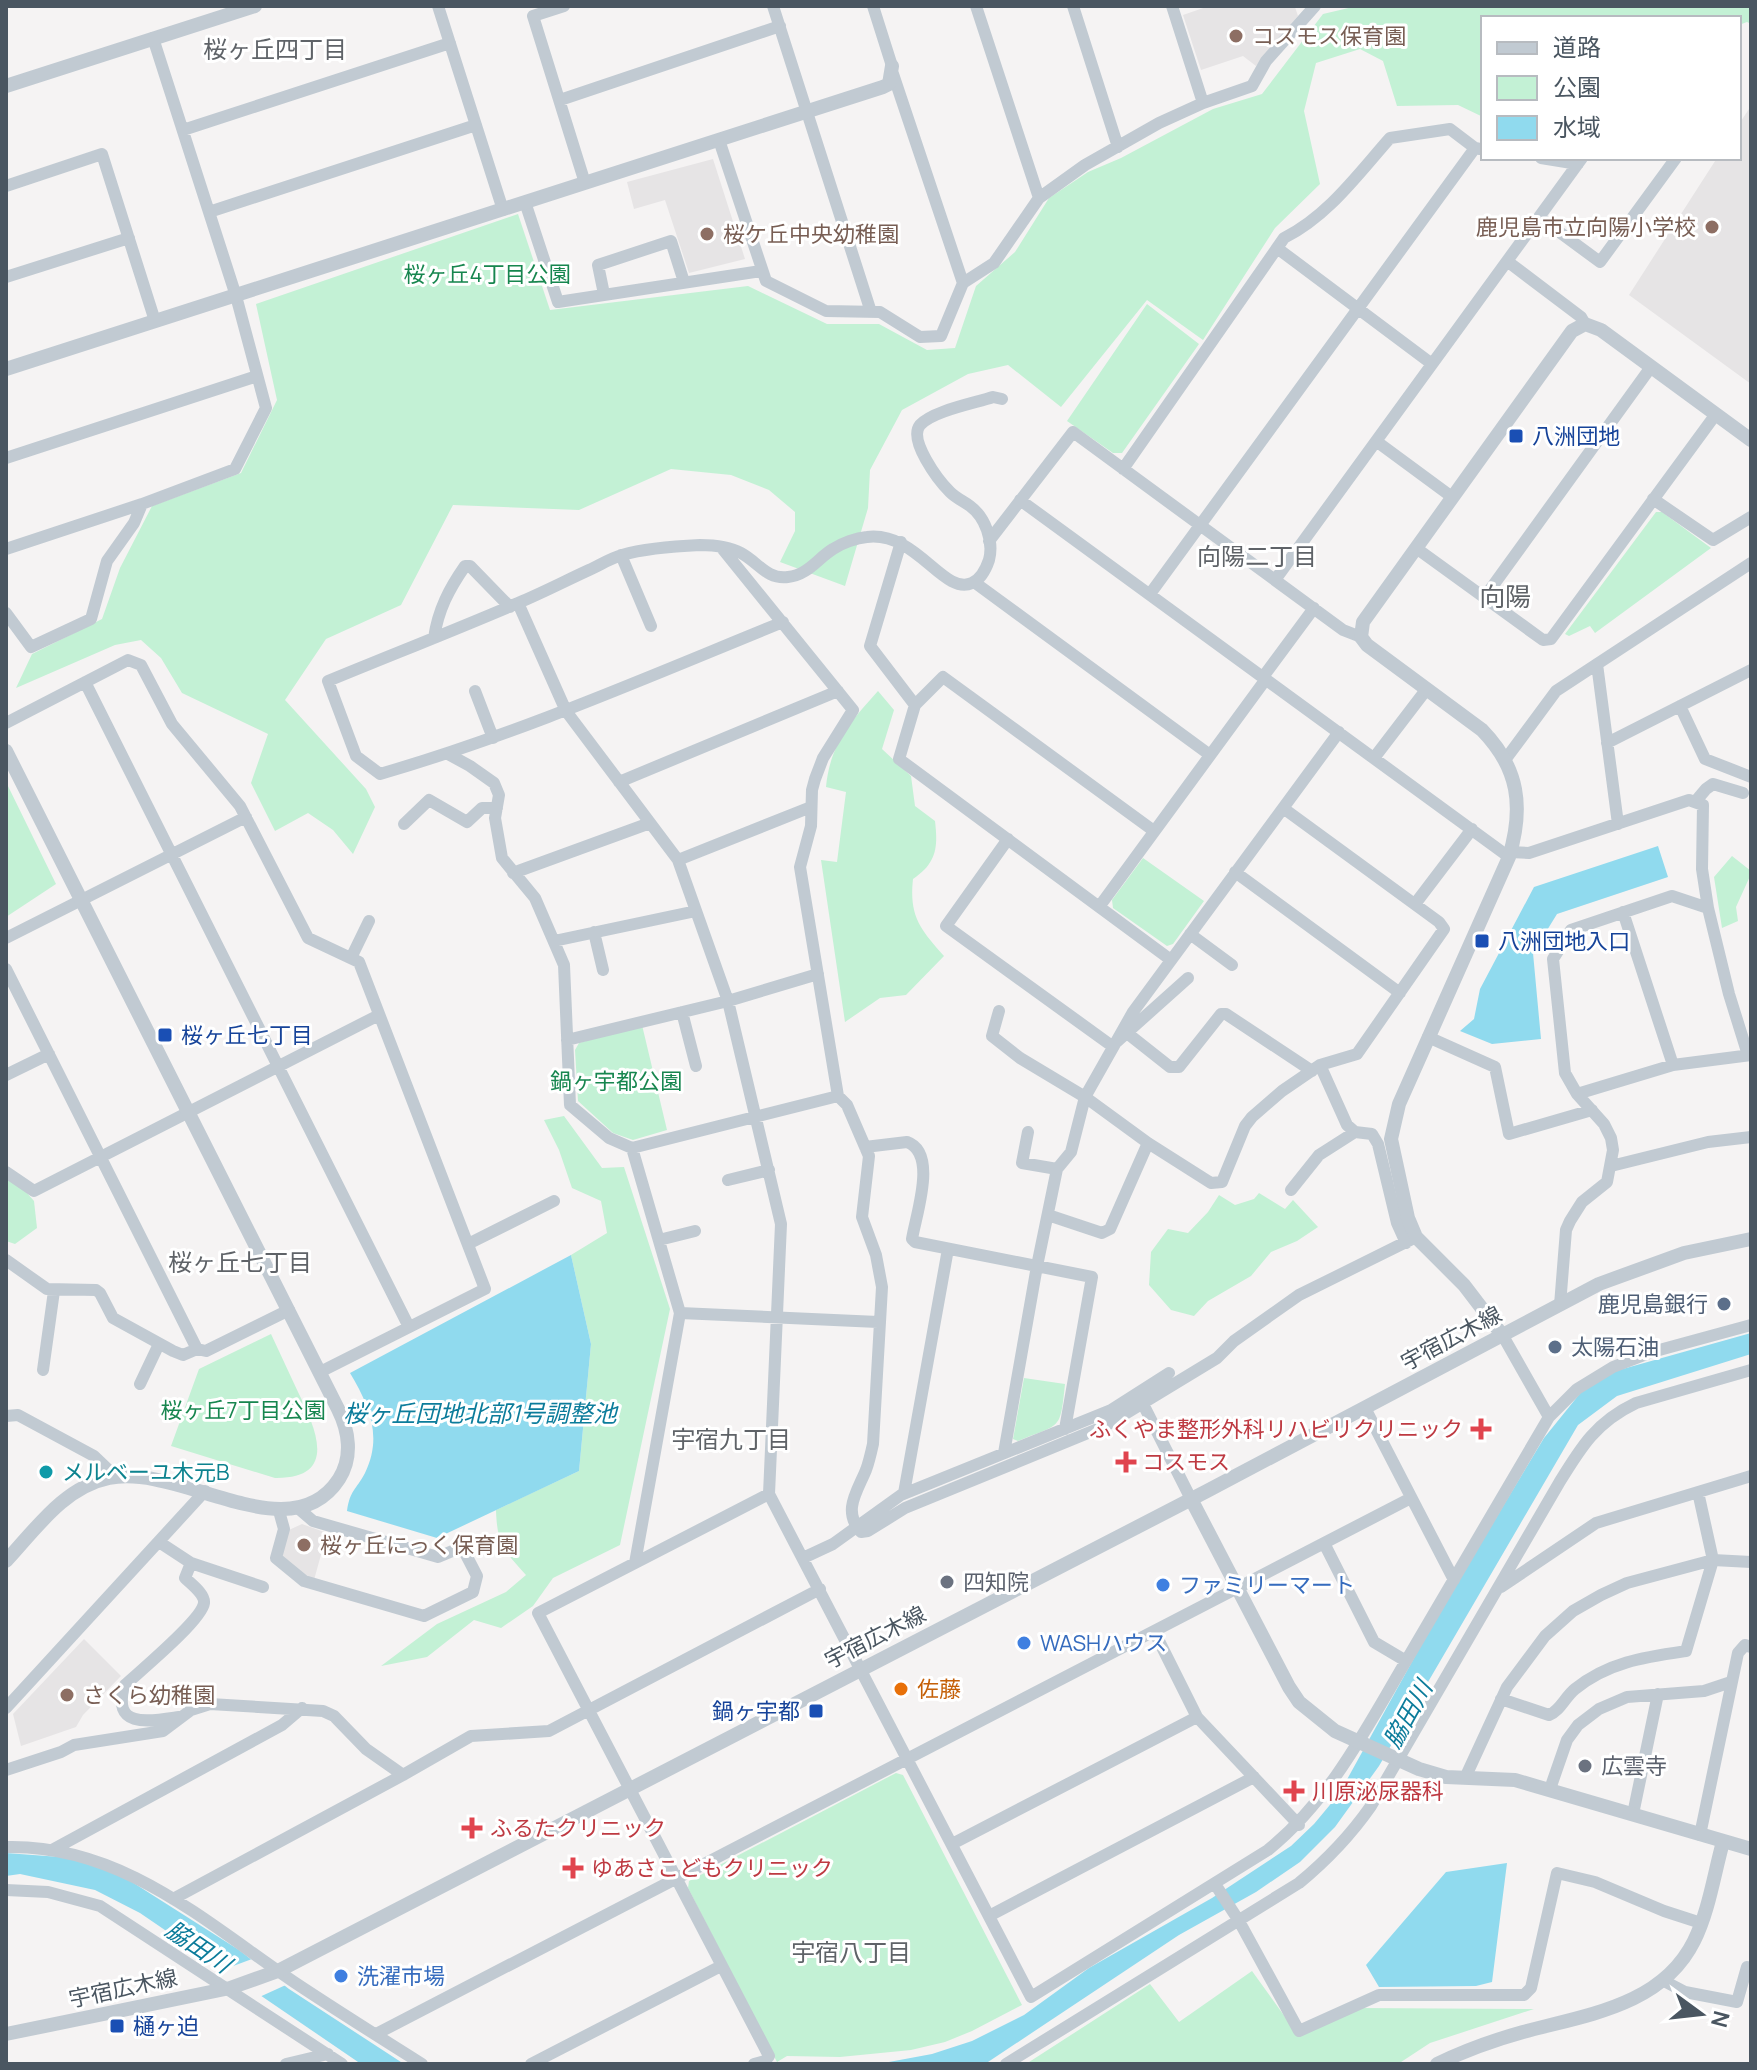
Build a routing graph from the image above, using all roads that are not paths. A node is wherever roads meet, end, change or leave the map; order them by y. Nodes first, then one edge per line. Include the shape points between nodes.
1 (255, 6) edge
2 (438, 6) edge
3 (564, 6) edge
4 (773, 6) edge
5 (873, 6) edge
6 (976, 6) edge
7 (1073, 6) edge
8 (1315, 6) edge
9 (1176, 7) edge
10 (780, 26) junction
11 (153, 38) junction
12 (450, 43) junction
13 (893, 70) junction
14 (6, 86) edge
15 (560, 100) junction
16 (1203, 103) junction
17 (807, 112) junction
18 (476, 125) junction
19 (183, 130) junction
20 (719, 140) junction
21 (1118, 147) junction
22 (1479, 148) edge
23 (1675, 160) edge
24 (1580, 161) edge
25 (585, 183) junction
26 (6, 186) edge
27 (1039, 198) junction
28 (525, 202) junction
29 (503, 210) junction
30 (209, 212) junction
31 (1539, 217) junction
32 (129, 238) junction
33 (1277, 248) junction
34 (1507, 261) junction
35 (761, 271) junction
36 (6, 277) edge
37 (684, 282) junction
38 (963, 283) junction
39 (604, 294) junction
40 (236, 296) junction
41 (1358, 309) junction
42 (871, 312) junction
43 (155, 321) junction
44 (1585, 324) junction
45 (1432, 364) junction
46 (1651, 367) junction
47 (6, 369) edge
48 (257, 376) junction
49 (1002, 399) dead end
50 (1716, 414) junction
51 (1751, 440) edge
52 (1376, 441) junction
53 (6, 458) edge
54 (1123, 469) junction
55 (1452, 497) junction
56 (1653, 499) junction
57 (1020, 500) junction
58 (142, 504) junction
59 (1751, 517) edge
60 (1200, 526) junction
61 (989, 541) junction
62 (901, 542) junction
63 (721, 547) junction
64 (1416, 548) junction
65 (6, 549) edge
66 (621, 555) junction
67 (1751, 563) edge
68 (1275, 580) junction
69 (974, 582) junction
70 (1150, 594) junction
71 (1484, 598) junction
72 (514, 605) junction
73 (1314, 608) junction
74 (6, 613) edge
75 (783, 622) junction
76 (651, 626) dead end
77 (1361, 637) junction
78 (434, 638) junction
79 (1597, 664) junction
80 (1751, 670) edge
81 (1264, 678) junction
82 (85, 682) junction
83 (1426, 690) junction
84 (475, 691) dead end
85 (838, 691) junction
86 (915, 705) junction
87 (1680, 706) junction
88 (566, 711) junction
89 (6, 723) edge
90 (1339, 732) junction
91 (493, 738) junction
92 (1607, 743) junction
93 (6, 751) edge
94 (448, 754) junction
95 (1210, 755) junction
96 (1374, 758) junction
97 (1505, 760) junction
98 (1751, 777) edge
99 (619, 782) junction
100 (1743, 793) dead end
101 (1695, 802) junction
102 (811, 807) junction
103 (497, 808) junction
104 (1283, 808) junction
105 (246, 817) junction
106 (650, 823) junction
107 (404, 824) dead end
108 (1618, 824) junction
109 (1472, 829) junction
110 (1154, 831) junction
111 (1008, 839) junction
112 (171, 854) junction
113 (1510, 854) junction
114 (678, 860) junction
115 (1235, 872) junction
116 (513, 873) junction
117 (81, 900) junction
118 (1415, 904) junction
119 (1099, 907) junction
120 (1708, 908) junction
121 (696, 911) junction
122 (1623, 912) junction
123 (369, 921) dead end
124 (594, 932) junction
125 (1190, 934) junction
126 (6, 938) edge
127 (554, 941) junction
128 (351, 958) junction
129 (1171, 960) junction
130 (1232, 965) dead end
131 (6, 969) edge
132 (603, 970) dead end
133 (818, 974) junction
134 (1188, 978) dead end
135 (1400, 993) junction
136 (728, 1001) junction
137 (999, 1011) dead end
138 (682, 1012) junction
139 (379, 1015) junction
140 (1127, 1033) junction
141 (1428, 1037) junction
142 (567, 1040) junction
143 (1112, 1046) junction
144 (49, 1054) junction
145 (1750, 1055) edge
146 (1673, 1065) junction
147 (696, 1066) dead end
148 (278, 1067) junction
149 (1316, 1068) junction
150 (6, 1075) edge
151 (1577, 1094) junction
152 (838, 1096) junction
153 (1085, 1097) junction
154 (1592, 1110) junction
155 (188, 1112) junction
156 (756, 1117) junction
157 (1028, 1132) dead end
158 (1355, 1132) junction
159 (1751, 1137) edge
160 (1148, 1143) junction
161 (865, 1147) junction
162 (632, 1148) junction
163 (100, 1157) junction
164 (1611, 1166) junction
165 (1057, 1169) junction
166 (769, 1170) junction
167 (6, 1172) edge
168 (728, 1180) dead end
169 (1291, 1190) dead end
170 (554, 1201) dead end
171 (1048, 1215) junction
172 (695, 1231) dead end
173 (1751, 1239) edge
174 (659, 1240) junction
175 (1411, 1240) junction
176 (468, 1244) junction
177 (948, 1249) junction
178 (6, 1260) edge
179 (1037, 1266) junction
180 (54, 1291) junction
181 (1560, 1305) junction
182 (289, 1310) junction
183 (680, 1313) junction
184 (777, 1318) junction
185 (878, 1322) junction
186 (1751, 1325) edge
187 (409, 1327) junction
188 (1503, 1336) junction
189 (159, 1344) junction
190 (197, 1349) junction
191 (43, 1370) dead end
192 (1751, 1370) edge
193 (320, 1372) junction
194 (1169, 1373) dead end
195 (140, 1384) dead end
196 (1143, 1404) junction
197 (1365, 1408) junction
198 (6, 1416) edge
199 (1549, 1417) junction
200 (1065, 1429) junction
201 (1004, 1453) junction
202 (1751, 1476) edge
203 (116, 1477) junction
204 (205, 1491) junction
205 (1698, 1492) junction
206 (904, 1493) junction
207 (769, 1494) junction
208 (1411, 1498) junction
209 (1191, 1499) junction
210 (299, 1509) junction
211 (279, 1511) junction
212 (856, 1527) junction
213 (159, 1542) junction
214 (1324, 1543) junction
215 (803, 1558) junction
216 (1713, 1560) junction
217 (6, 1561) edge
218 (1751, 1562) edge
219 (191, 1563) junction
220 (635, 1563) junction
221 (1454, 1580) junction
222 (263, 1587) dead end
223 (1238, 1588) junction
224 (820, 1589) junction
225 (1498, 1589) junction
226 (1154, 1631) junction
227 (1751, 1647) edge
228 (1406, 1661) junction
229 (862, 1668) junction
230 (1731, 1682) junction
231 (1658, 1694) junction
232 (1501, 1699) junction
233 (6, 1708) edge
234 (302, 1708) junction
235 (588, 1711) junction
236 (182, 1716) junction
237 (1197, 1717) junction
238 (1360, 1744) junction
239 (908, 1759) junction
240 (1396, 1759) junction
241 (6, 1770) edge
242 (403, 1775) junction
243 (1254, 1777) junction
244 (1465, 1778) junction
245 (629, 1789) junction
246 (1550, 1789) junction
247 (1633, 1814) junction
248 (1299, 1825) junction
249 (1700, 1835) junction
250 (1723, 1842) junction
251 (952, 1844) junction
252 (6, 1847) edge
253 (1751, 1849) edge
254 (52, 1850) junction
255 (676, 1879) junction
256 (1216, 1887) junction
257 (6, 1890) edge
258 (173, 1899) junction
259 (989, 1916) junction
260 (1237, 1918) junction
261 (1701, 1923) junction
262 (721, 1966) junction
263 (1751, 1968) edge
264 (275, 1972) junction
265 (1664, 1981) junction
266 (229, 1988) junction
267 (6, 2034) edge
268 (376, 2034) junction
269 (328, 2054) junction
270 (286, 2064) edge
271 (342, 2064) edge
272 (422, 2064) edge
273 (531, 2064) edge
274 (754, 2064) edge
275 (1006, 2064) edge
276 (1437, 2064) edge

1 - 11 street
2 - 12 street
3 - 15 street via 533,16
4 - 10 street
5 - 13 street
6 - 27 street
7 - 21 street
8 - 16 street via 1266,61 1252,86
9 - 16 street
10 - 15 street
10 - 17 street
11 - 14 street
11 - 19 street
12 - 18 street
12 - 19 street
13 - 17 street via 883,87
13 - 38 street
15 - 25 street
16 - 21 street
17 - 20 street
17 - 42 street
18 - 29 street
18 - 30 street
19 - 30 street
20 - 25 street
20 - 35 street
21 - 27 street
22 - 33 street via 1450,129 1390,138 1334,202
22 - 41 street
23 - 31 street via 1600,262
24 - 31 street
25 - 28 street
26 - 32 street via 102,154
27 - 38 street via 994,263
28 - 29 street
28 - 39 street via 558,302
29 - 40 street
30 - 40 street
31 - 34 street
32 - 36 street
32 - 43 street
33 - 41 street
33 - 54 street
34 - 44 street
34 - 45 street
35 - 37 street
35 - 42 street via 766,281 826,311
37 - 39 street
37 - 39 street via 671,241 598,265
38 - 42 street via 941,336 920,337 880,312
40 - 43 street
40 - 48 street
41 - 45 street
41 - 60 street
43 - 47 street
44 - 46 street
44 - 55 street via 1572,331
45 - 52 street
46 - 50 street
46 - 71 street
48 - 53 street
48 - 58 street via 266,408 235,469
49 - 61 street via 993,397 927,419 916,437 947,489 981,518
50 - 51 street
50 - 56 street
52 - 55 street
52 - 68 street
54 - 57 street via 1073,432
54 - 60 street
55 - 64 street
56 - 59 street via 1713,540
56 - 71 street via 1551,639 1543,640
57 - 61 street
57 - 70 street
58 - 65 street
58 - 74 street via 107,561 91,619 31,647
60 - 68 street
60 - 70 street
61 - 69 street via 988,564
62 - 63 street via 877,536 859,539 784,578
62 - 69 street via 951,583
62 - 86 street via 870,646
63 - 66 street
63 - 75 street
64 - 71 street
64 - 77 street via 1363,622
66 - 72 street
66 - 76 street
67 - 79 street
68 - 73 street
69 - 95 street
70 - 81 street
72 - 78 street
72 - 78 street via 465,566 448,590
72 - 88 street
73 - 77 street
73 - 81 street
75 - 85 street
75 - 88 street
77 - 83 street
78 - 94 street via 328,681 356,756 380,774
79 - 92 street
79 - 97 street via 1556,691
80 - 87 street
81 - 90 street
81 - 95 street
82 - 89 street
82 - 105 street via 128,660 141,665 172,724
82 - 112 street
83 - 96 street
83 - 97 street via 1482,730
84 - 91 street
85 - 99 street
85 - 102 street via 853,710 823,758
86 - 110 street via 943,677
86 - 111 street via 899,759
87 - 92 street
87 - 98 street via 1705,759
88 - 91 street
88 - 99 street
90 - 96 street
90 - 104 street
91 - 94 street
92 - 108 street
93 - 117 street
94 - 103 street via 494,783
95 - 110 street
96 - 109 street
97 - 113 street via 1517,791 1518,823
99 - 106 street
100 - 101 street via 1713,784
101 - 108 street
101 - 120 street via 1703,805 1702,869
102 - 114 street
102 - 133 street via 800,867
103 - 107 street via 482,808 467,822 429,800
103 - 116 street via 502,858
104 - 115 street
104 - 118 street
105 - 112 street
105 - 128 street via 308,938
106 - 114 street
106 - 116 street
108 - 113 street via 1529,853
109 - 113 street
109 - 118 street
110 - 119 street
111 - 119 street
111 - 143 street via 946,926
112 - 117 street
112 - 148 street
113 - 141 street
114 - 121 street
115 - 125 street
115 - 135 street
116 - 127 street via 535,898
117 - 126 street
117 - 155 street
118 - 135 street via 1444,929
119 - 129 street
120 - 122 street via 1672,896
120 - 145 street
121 - 124 street
121 - 136 street
122 - 146 street
122 - 151 street via 1571,930 1553,959 1565,1073
123 - 128 street
124 - 127 street
124 - 132 street
125 - 129 street
125 - 130 street
127 - 142 street via 564,965
128 - 139 street via 359,962
129 - 143 street
131 - 144 street
133 - 136 street
133 - 152 street
134 - 140 street
135 - 149 street via 1357,1054
136 - 138 street
136 - 156 street
137 - 153 street via 992,1036
138 - 142 street
138 - 147 street
139 - 148 street
139 - 176 street
140 - 143 street
140 - 149 street via 1170,1067 1179,1067 1226,1014
141 - 154 street via 1495,1067 1509,1134
141 - 175 street via 1392,1129
142 - 162 street via 570,1105 609,1138
143 - 153 street
144 - 150 street
144 - 163 street
145 - 146 street
146 - 151 street
148 - 155 street
148 - 187 street
149 - 158 street
149 - 160 street via 1252,1117 1222,1182 1211,1183
151 - 154 street
152 - 156 street
152 - 161 street
153 - 160 street
153 - 165 street via 1071,1152
154 - 164 street via 1611,1138
155 - 163 street
155 - 182 street
156 - 162 street
156 - 166 street
157 - 165 street via 1022,1163
158 - 169 street via 1319,1155
158 - 175 street via 1372,1134 1378,1144 1397,1223
159 - 164 street
160 - 171 street via 1110,1229 1102,1233
161 - 177 street via 907,1142 920,1151 925,1169 912,1239
161 - 185 street via 869,1156 862,1217 881,1277
162 - 174 street
163 - 167 street via 34,1191
163 - 190 street
164 - 181 street via 1607,1182 1582,1202 1566,1230
165 - 171 street
166 - 168 street
166 - 184 street via 781,1224
170 - 176 street
171 - 179 street
172 - 174 street
173 - 181 street, 宇宿広木線 via 1644,1266
174 - 183 street
175 - 188 street via 1464,1285
175 - 196 street via 1299,1295 1217,1358
176 - 187 street via 485,1289
177 - 179 street
177 - 206 street
178 - 180 street
179 - 200 street via 1092,1277
179 - 201 street
180 - 189 street via 96,1290 113,1318
180 - 191 street
181 - 188 street, 宇宿広木線
182 - 190 street via 206,1351
182 - 193 street
183 - 184 street
183 - 220 street
184 - 185 street
184 - 207 street
185 - 212 street via 873,1444 850,1506
186 - 199 street via 1613,1367 1577,1389
187 - 193 street
188 - 197 street, 宇宿広木線
188 - 199 street
189 - 190 street via 183,1355
189 - 195 street
192 - 225 street via 1636,1403 1591,1433
193 - 210 street via 347,1427 347,1460 324,1497
194 - 200 street via 1111,1410
196 - 209 street
196 - 212 street via 1105,1426 905,1508 868,1531
197 - 208 street
197 - 209 street, 宇宿広木線
198 - 203 street via 18,1415 94,1456
199 - 221 street
200 - 201 street
201 - 206 street
202 - 205 street
203 - 204 street via 140,1475
203 - 217 street via 96,1481 62,1501
204 - 211 street
204 - 213 street
205 - 216 street
205 - 225 street via 1596,1523
206 - 212 street
207 - 215 street
207 - 220 street
208 - 214 street
208 - 221 street
209 - 223 street
209 - 229 street, 宇宿広木線
210 - 211 street
210 - 211 street via 313,1521 438,1557 462,1547 477,1576 473,1592 424,1616 304,1581 276,1558 284,1529
212 - 215 street
213 - 219 street
213 - 233 street
214 - 223 street
214 - 228 street via 1374,1642
215 - 224 street
216 - 218 street
216 - 232 street via 1627,1583 1573,1611 1525,1660
216 - 232 street via 1686,1651 1611,1667 1572,1691 1554,1714
219 - 222 street
219 - 236 street via 185,1578 202,1596 201,1610 125,1685 122,1696 130,1718 148,1722
220 - 235 street via 538,1613
221 - 228 street
223 - 226 street
223 - 238 street via 1299,1702
224 - 229 street
224 - 235 street
225 - 240 street
226 - 237 street
226 - 239 street
227 - 230 street via 1745,1645 1738,1653
228 - 238 street
229 - 239 street
229 - 245 street, 宇宿広木線
230 - 231 street via 1704,1691
230 - 249 street
231 - 246 street via 1617,1700 1578,1725 1567,1740
231 - 247 street
232 - 244 street
234 - 236 street via 210,1704
234 - 242 street via 334,1716 366,1749
234 - 254 street via 282,1725
235 - 242 street via 549,1731 471,1736
235 - 245 street
236 - 241 street via 163,1731 74,1745
237 - 243 street
237 - 251 street
238 - 240 street
238 - 248 street
239 - 251 street
239 - 255 street
240 - 244 street via 1433,1774
240 - 260 street via 1371,1806 1339,1847 1299,1883
242 - 258 street
243 - 248 street
243 - 259 street
244 - 246 street via 1498,1778
245 - 255 street
245 - 264 street, 宇宿広木線
246 - 247 street
247 - 249 street
248 - 256 street
249 - 250 street
250 - 253 street
250 - 261 street
251 - 259 street
252 - 254 street
254 - 258 street via 113,1866
255 - 262 street
255 - 268 street
256 - 259 street via 1031,1997
256 - 260 street
257 - 266 street via 48,1892 100,1906
258 - 264 street
260 - 261 street via 1299,2031 1379,1995 1524,1995 1531,1988 1557,1873
260 - 275 street
261 - 265 street via 1686,1955
262 - 273 street
262 - 274 street via 769,2056
263 - 265 street via 1747,1967 1737,2002 1685,1992
264 - 266 street, 宇宿広木線
264 - 268 street
265 - 276 street via 1636,1999 1518,2033
266 - 267 street, 宇宿広木線
266 - 269 street
268 - 272 street
269 - 270 street
269 - 271 street

